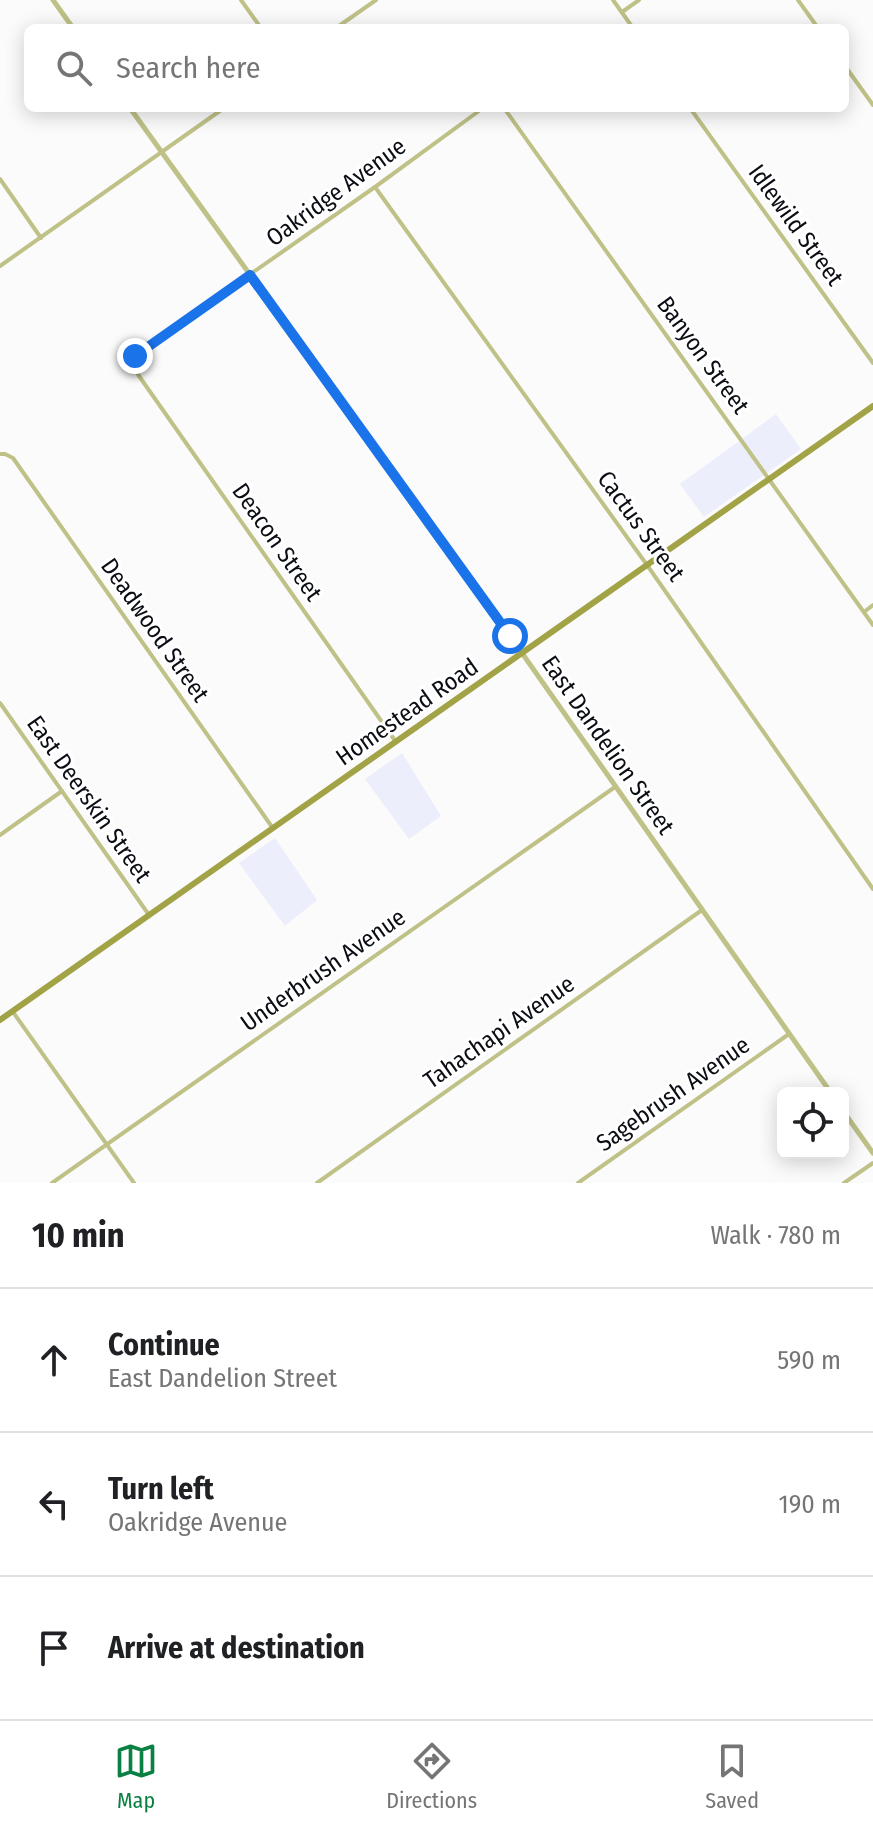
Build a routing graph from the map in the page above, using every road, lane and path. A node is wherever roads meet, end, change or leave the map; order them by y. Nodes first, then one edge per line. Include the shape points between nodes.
1 (53, 0) edge
2 (241, 0) edge
3 (376, 0) edge
4 (613, 0) edge
5 (639, 0) edge
6 (798, 0) edge
7 (622, 12) junction
8 (70, 24) edge
9 (258, 24) edge
10 (342, 24) edge
11 (630, 24) edge
12 (815, 24) edge
13 (849, 72) edge
14 (873, 105) edge
15 (133, 112) edge
16 (218, 112) edge
17 (478, 112) edge
18 (507, 112) edge
19 (693, 112) edge
20 (162, 153) junction
21 (0, 179) edge
22 (375, 187) junction
23 (41, 238) junction
24 (0, 266) edge
25 (250, 275) junction
26 (134, 361) joint
27 (873, 363) edge
28 (873, 406) edge
29 (3, 454) edge
30 (770, 479) junction
31 (647, 565) junction
32 (873, 605) edge
33 (864, 612) junction
34 (873, 625) edge
35 (522, 653) junction
36 (0, 703) edge
37 (396, 742) junction
38 (615, 787) junction
39 (62, 791) junction
40 (273, 828) junction
41 (0, 835) edge
42 (873, 889) edge
43 (702, 910) junction
44 (149, 915) junction
45 (13, 1011) junction
46 (0, 1020) edge
47 (789, 1034) junction
48 (827, 1087) edge
49 (849, 1119) edge
50 (107, 1145) junction
51 (873, 1153) edge
52 (873, 1163) edge
53 (52, 1183) edge
54 (134, 1183) edge
55 (317, 1183) edge
56 (578, 1183) edge
57 (844, 1183) edge

1 - 8 street
2 - 9 street
3 - 10 street
4 - 7 street
5 - 7 street
6 - 12 street
7 - 11 street
13 - 14 street
15 - 20 street, East Dandelion Street
16 - 20 street
17 - 22 street, Oakridge Avenue
18 - 30 street, Banyon Street
19 - 27 street, Idlewild Street
20 - 23 street
20 - 25 street, East Dandelion Street
21 - 23 street
22 - 25 street, Oakridge Avenue
22 - 31 street, Cactus Street
23 - 24 street
25 - 26 street, Oakridge Avenue via 142,350
25 - 35 street, East Dandelion Street
26 - 37 street, Deacon Street via 139,376
28 - 30 main road, Homestead Road
29 - 40 street, Deadwood Street via 13,458
30 - 31 main road, Homestead Road
30 - 33 street, Banyon Street
31 - 35 main road, Homestead Road
31 - 42 street, Cactus Street
32 - 33 street
33 - 34 street, Banyon Street
35 - 37 main road, Homestead Road
35 - 38 street, East Dandelion Street
36 - 39 street, East Deerskin Street
37 - 40 main road, Homestead Road
38 - 43 street, East Dandelion Street
38 - 50 street, Underbrush Avenue
39 - 41 street
39 - 44 street, East Deerskin Street
40 - 44 main road, Homestead Road
43 - 47 street, East Dandelion Street
43 - 55 street, Tahachapi Avenue
44 - 45 main road, Homestead Road
45 - 46 main road, Homestead Road
45 - 50 street
47 - 48 street, East Dandelion Street
47 - 56 street, Sagebrush Avenue
49 - 51 street
50 - 53 street, Underbrush Avenue
50 - 54 street
52 - 57 street

